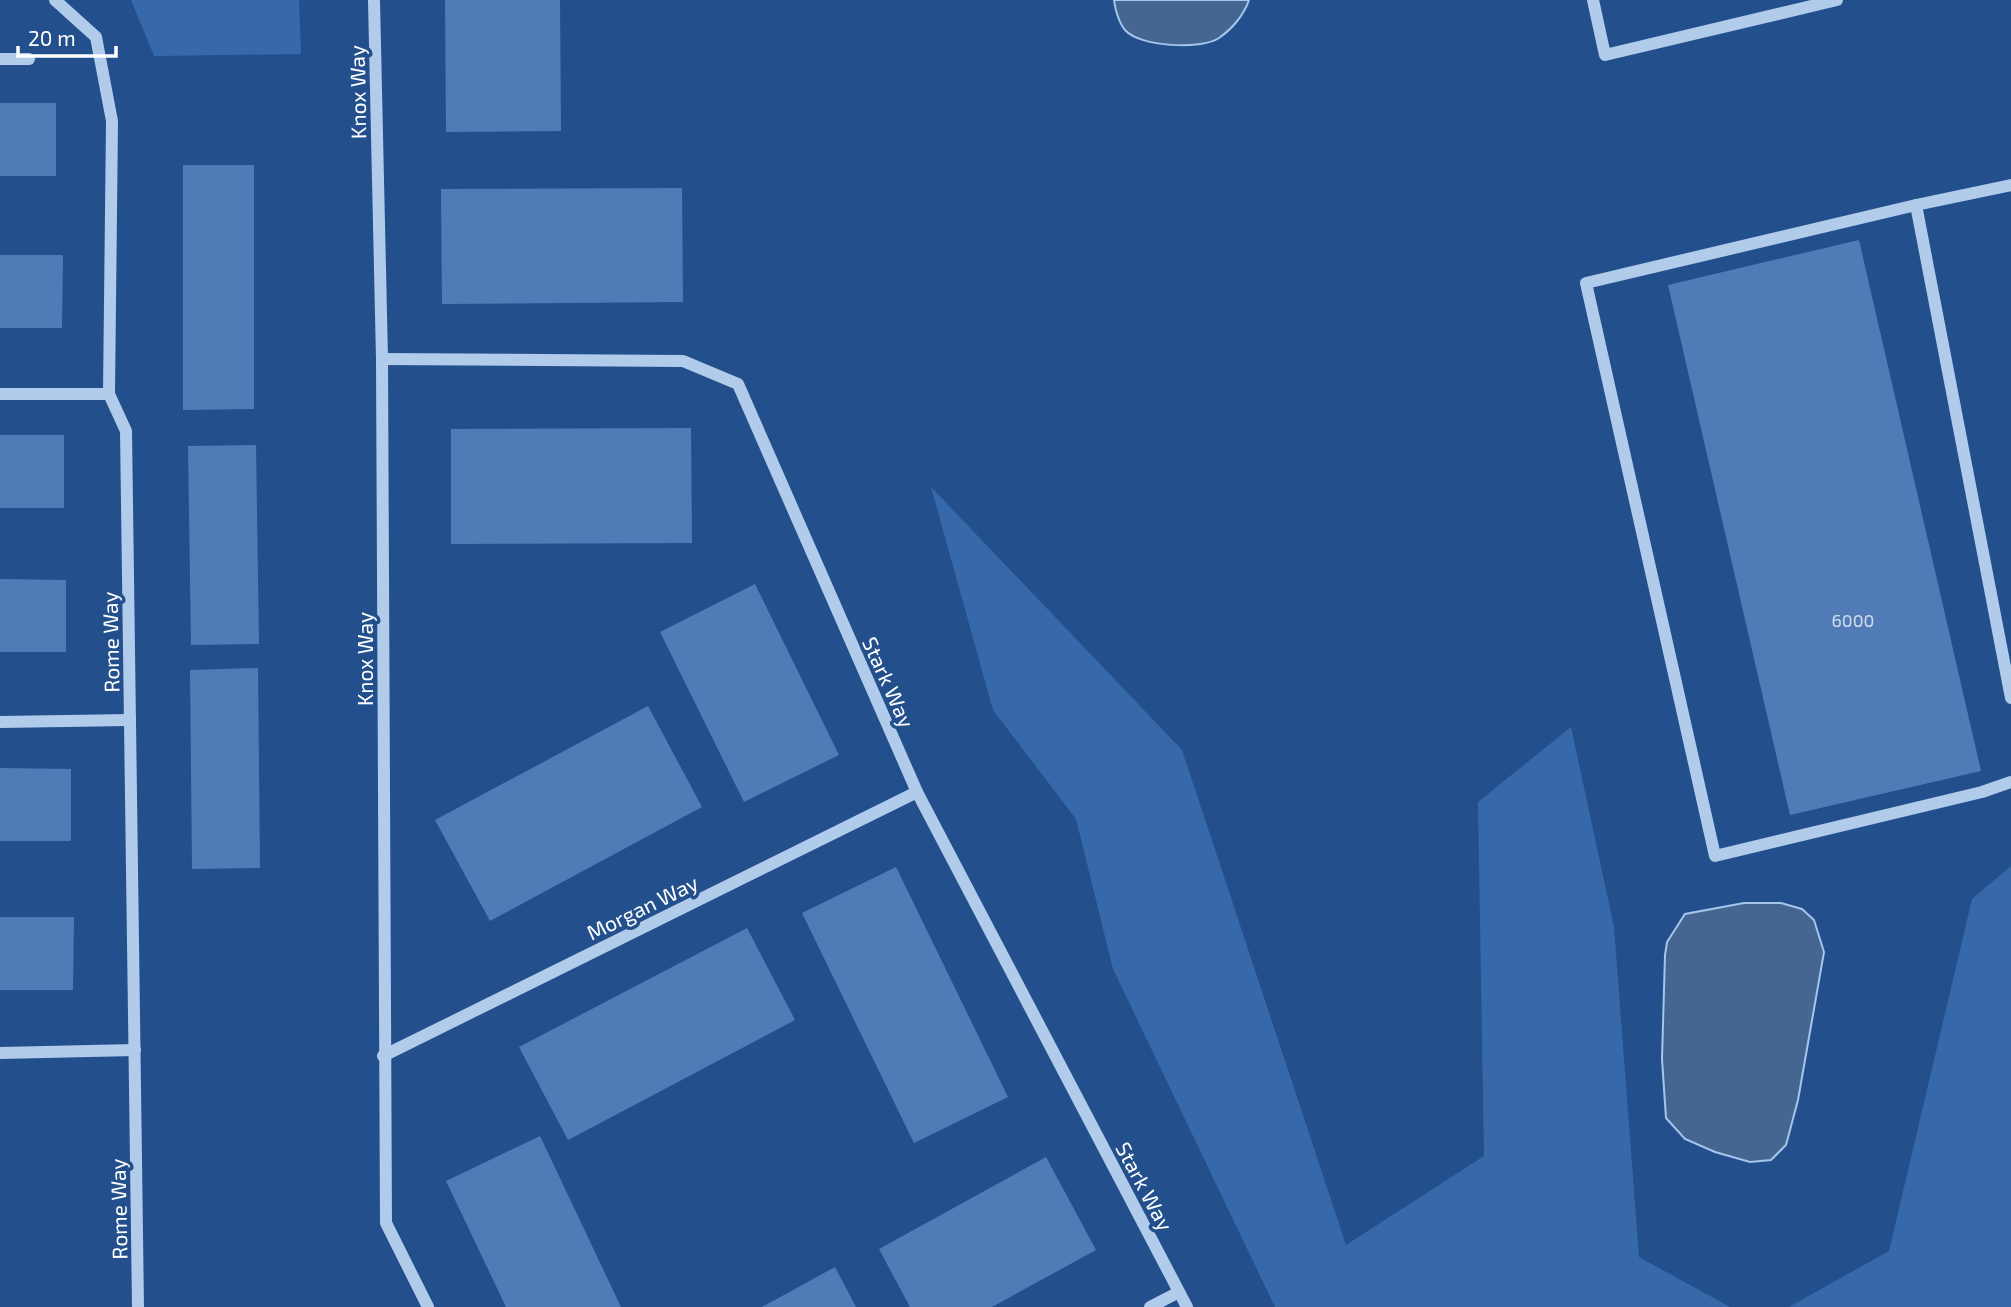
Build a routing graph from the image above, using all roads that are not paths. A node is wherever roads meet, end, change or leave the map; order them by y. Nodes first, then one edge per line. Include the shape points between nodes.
1 (55, 0) edge
2 (374, 0) edge
3 (1593, 0) edge
4 (1837, 0) edge
5 (0, 59) edge
6 (29, 59) dead end
7 (2011, 185) edge
8 (1916, 205) junction
9 (382, 359) junction
10 (0, 394) edge
11 (109, 394) junction
12 (2011, 698) edge
13 (130, 720) junction
14 (0, 722) edge
15 (2011, 782) edge
16 (917, 792) junction
17 (135, 1050) junction
18 (0, 1053) edge
19 (383, 1056) junction
20 (1179, 1292) junction
21 (138, 1307) edge
22 (428, 1307) edge
23 (1150, 1307) edge
24 (1186, 1307) edge

1 - 11 street, Rome Way via 96,37 112,121
2 - 9 street, Knox Way
3 - 4 street via 1605,55
5 - 6 street
7 - 8 street
8 - 12 street
8 - 15 street via 1586,283 1715,856
9 - 16 street, Stark Way via 683,361 737,384
9 - 19 street, Knox Way
10 - 11 street
11 - 13 street, Rome Way via 126,431
13 - 14 street
13 - 17 street, Rome Way
16 - 19 street, Morgan Way
16 - 20 street, Stark Way
17 - 18 street
17 - 21 street, Rome Way
19 - 22 street, Knox Way via 386,1223
20 - 23 street
20 - 24 street, Stark Way

